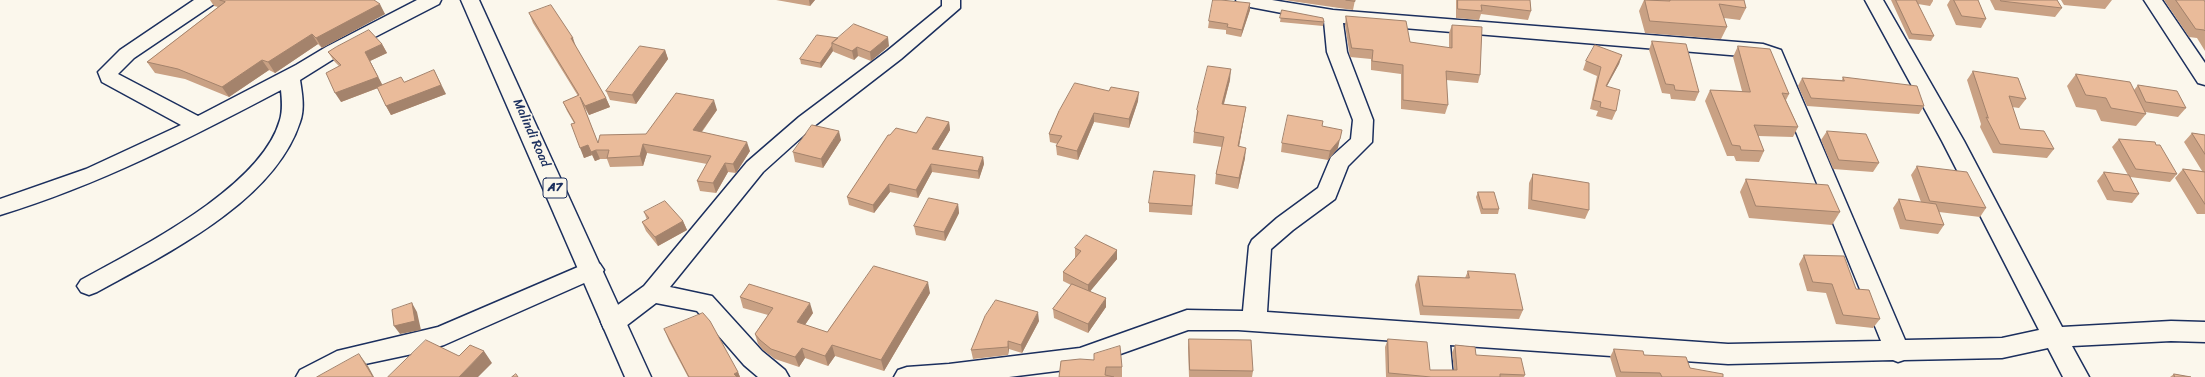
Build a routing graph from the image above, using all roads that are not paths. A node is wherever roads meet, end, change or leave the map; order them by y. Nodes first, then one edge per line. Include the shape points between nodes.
1 (207, 0) edge
2 (432, 0) edge
3 (470, 0) edge
4 (1246, 0) edge
5 (1874, 0) edge
6 (2153, 0) edge
7 (956, 3) edge
8 (1333, 16) junction
9 (290, 77) junction
10 (2205, 78) edge
11 (198, 125) junction
12 (0, 207) edge
13 (592, 270) junction
14 (89, 286) dead end
15 (652, 293) junction
16 (1254, 321) junction
17 (614, 322) junction
18 (2205, 332) edge
19 (1437, 334) junction
20 (2054, 337) junction
21 (1898, 352) junction
22 (309, 377) edge
23 (638, 377) edge
24 (776, 377) edge
25 (907, 377) edge
26 (1440, 377) edge
27 (2076, 377) edge

1 - 11 main road via 127,54 108,72 108,77
2 - 9 main road via 333,51
3 - 13 main road, Malindi Road / A7
4 - 8 main road
5 - 20 main road via 1953,141
6 - 10 main road
7 - 15 main road via 894,55 806,122 756,168
8 - 16 main road via 1337,52 1363,120 1360,142 1339,162 1327,193 1260,246
8 - 21 main road via 1763,50 1774,54
9 - 11 main road
9 - 14 main road via 293,104 289,124 276,150 256,175 225,202 171,240
11 - 12 main road via 94,174
13 - 17 main road, Malindi Road / A7
13 - 22 main road via 444,336 346,358
15 - 17 main road
15 - 24 main road via 704,303 753,358
16 - 19 main road
16 - 25 main road via 1187,320 1081,358
17 - 23 main road, Malindi Road / A7
18 - 20 main road via 2170,331
19 - 21 main road via 1728,354
19 - 26 main road
20 - 21 main road via 2002,348
20 - 27 main road

